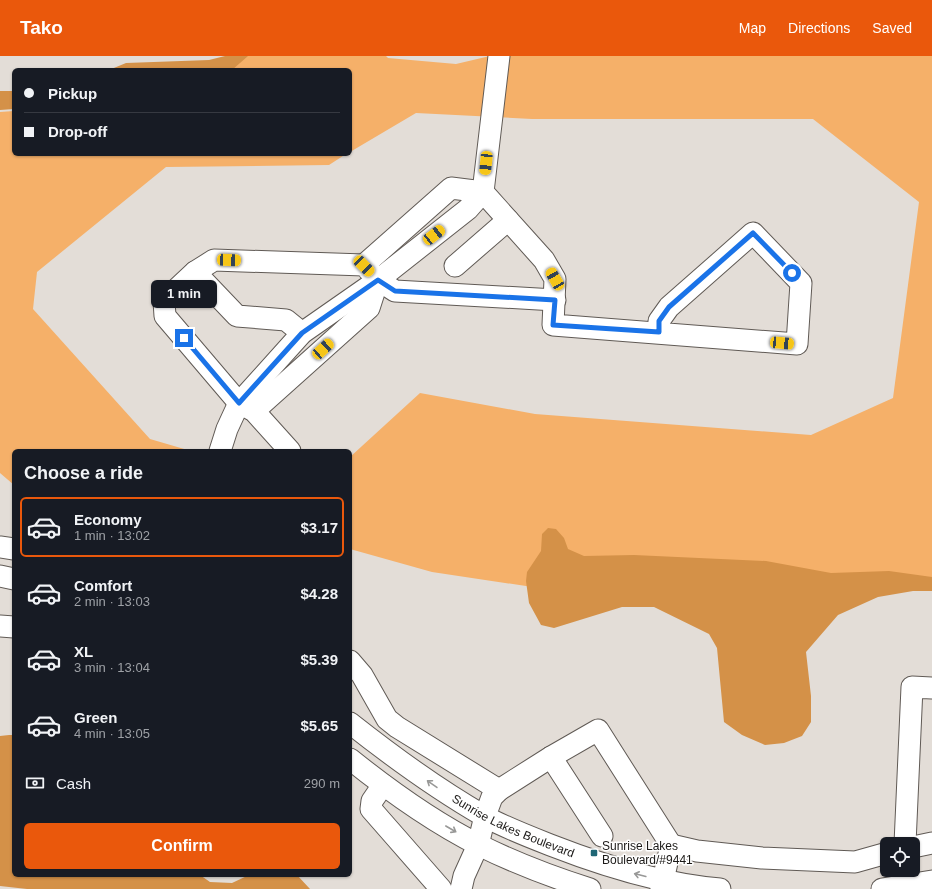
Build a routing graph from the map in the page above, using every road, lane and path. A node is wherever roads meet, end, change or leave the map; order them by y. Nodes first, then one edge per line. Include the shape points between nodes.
1 (499, 56) edge
2 (483, 192) junction
3 (508, 220) junction
4 (455, 266) dead end
5 (195, 272) junction
6 (371, 273) junction
7 (555, 300) junction
8 (659, 332) junction
9 (302, 333) junction
10 (247, 407) junction
11 (221, 449) edge
12 (288, 449) edge
13 (0, 546) edge
14 (12, 549) edge
15 (0, 576) edge
16 (12, 579) edge
17 (0, 626) edge
18 (12, 627) edge
19 (352, 662) edge
20 (932, 688) edge
21 (352, 725) edge
22 (551, 758) junction
23 (352, 762) edge
24 (383, 785) junction
25 (499, 790) junction
26 (485, 816) junction
27 (602, 836) dead end
28 (905, 837) edge
29 (932, 843) edge
30 (478, 845) junction
31 (670, 845) junction
32 (920, 846) edge
33 (880, 855) edge
34 (932, 881) edge
35 (662, 885) edge
36 (440, 889) edge
37 (461, 889) edge
38 (590, 889) edge
39 (720, 889) edge
40 (882, 889) edge

1 - 2 street
2 - 3 street
2 - 6 street via 468,208
3 - 4 street
3 - 7 street via 544,260 555,279
5 - 6 street via 214,260
5 - 9 street via 237,316 286,320
5 - 10 street via 164,301 165,316
6 - 7 street via 395,291
6 - 9 street
6 - 10 street via 369,308
7 - 8 street via 553,325
8 - 8 street via 797,344 801,284 753,233 669,307 659,321
9 - 10 street
10 - 11 street via 227,429
10 - 12 street
13 - 14 street
15 - 16 street
17 - 18 street
19 - 25 street via 387,719
20 - 28 street via 912,687
26 -> 21 street, Sunrise Lakes Boulevard via 395,758
22 - 25 street
22 - 27 street
22 - 31 street via 598,730
23 - 24 street
24 -> 30 street
24 - 36 street via 372,801 371,809
25 - 26 street via 492,797
26 - 30 street
35 -> 26 street, Sunrise Lakes Boulevard via 518,833
29 - 32 street
30 - 37 street
30 - 38 street
31 - 33 street via 698,851 762,858 855,862
31 - 35 street
34 - 40 street
35 - 39 street, Sunrise Lakes Boulevard

